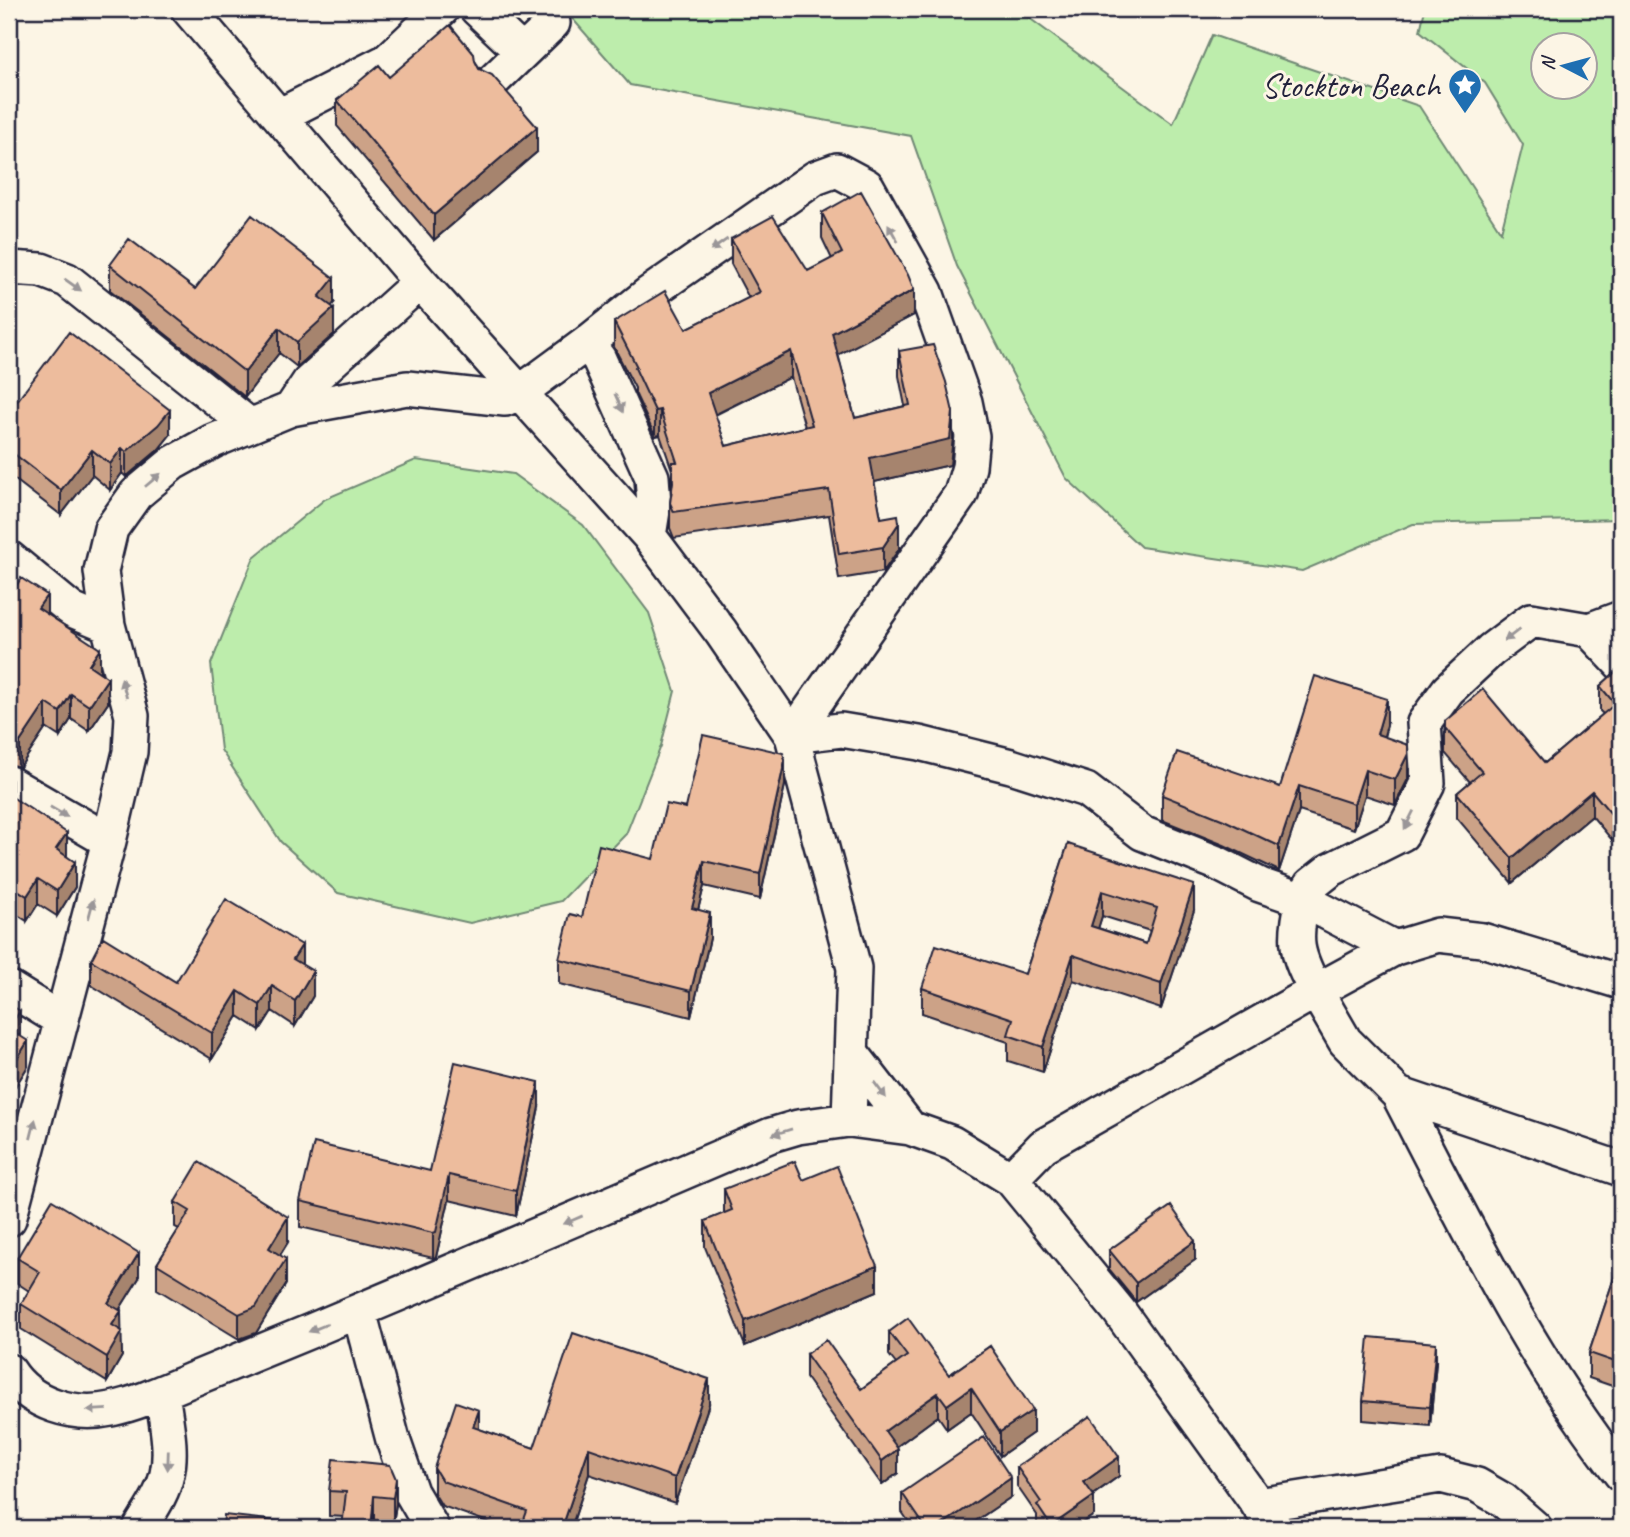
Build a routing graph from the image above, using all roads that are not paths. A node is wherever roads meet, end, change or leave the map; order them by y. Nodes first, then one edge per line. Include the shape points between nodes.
1 (188, 9) edge
2 (442, 9) edge
3 (477, 9) edge
4 (553, 23) dead end
5 (522, 52) junction
6 (492, 80) edge
7 (279, 116) junction
8 (9, 268) edge
9 (420, 282) junction
10 (587, 343) junction
11 (519, 393) junction
12 (291, 409) junction
13 (249, 425) junction
14 (649, 536) junction
15 (9, 558) edge
16 (1621, 618) edge
17 (107, 625) junction
18 (1589, 630) junction
19 (1621, 664) edge
20 (792, 736) junction
21 (9, 783) edge
22 (109, 841) junction
23 (1303, 900) junction
24 (1395, 948) junction
25 (1621, 982) edge
26 (9, 988) edge
27 (1316, 991) junction
28 (61, 1020) junction
29 (851, 1052) junction
30 (1398, 1094) junction
31 (849, 1120) junction
32 (910, 1128) junction
33 (1621, 1169) edge
34 (1011, 1179) junction
35 (10, 1207) edge
36 (359, 1311) junction
37 (9, 1371) edge
38 (162, 1392) junction
39 (1621, 1474) edge
40 (1266, 1517) edge
41 (140, 1528) edge
42 (432, 1528) edge
43 (1535, 1528) edge

1 - 7 lane
2 - 7 lane via 387,61
3 - 5 lane
4 - 5 lane
5 - 6 lane
7 - 9 lane
8 -> 13 lane via 41,270 67,279
9 - 11 lane
9 - 12 lane via 309,382
10 - 11 lane
10 -> 14 lane via 599,359 652,477
20 -> 10 lane via 961,494 972,436 965,402 926,292 867,186 837,170 803,186 648,294
11 - 12 lane via 505,399 407,388
11 - 14 lane
12 - 13 lane
17 -> 13 lane via 101,571 111,529 123,512 136,494 173,463
14 - 20 lane
15 - 17 lane via 72,610
16 - 18 lane
22 -> 17 lane via 130,752 132,716
18 - 19 lane
18 -> 23 lane via 1531,620 1448,690 1424,723 1428,783 1402,834 1331,870 1311,885
20 - 23 lane via 841,730 919,743 1086,790 1142,833
20 - 29 lane via 854,968
21 -> 22 lane
28 -> 22 lane
23 - 24 lane
23 - 27 lane via 1296,929 1299,953
24 - 25 lane via 1438,935 1482,940
24 - 27 lane
26 - 28 lane
27 - 30 lane via 1345,1041
27 - 34 lane via 1043,1146
35 -> 28 lane
29 - 31 lane
29 -> 32 lane
30 - 33 lane
30 - 39 lane via 1494,1279 1585,1428
31 - 32 lane
31 -> 36 lane via 771,1135
32 - 34 lane via 952,1143
34 - 40 lane via 1119,1311
36 -> 38 lane
36 - 42 lane via 393,1440 411,1492
38 -> 37 lane via 111,1409 72,1409 40,1401 16,1383
38 -> 41 lane via 167,1474
40 - 43 lane via 1441,1476 1477,1485

